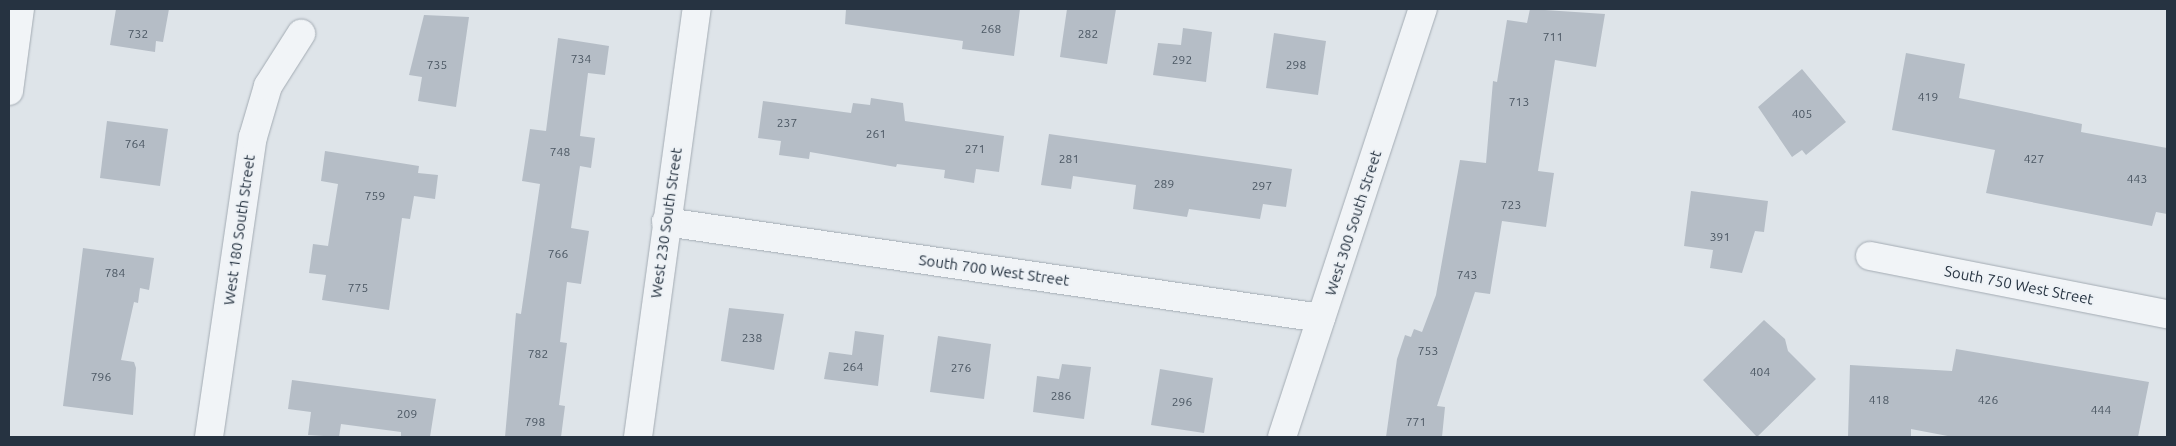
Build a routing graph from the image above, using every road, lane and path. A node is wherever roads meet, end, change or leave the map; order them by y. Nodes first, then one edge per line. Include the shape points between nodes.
1 (20, 9) edge
2 (697, 9) edge
3 (1423, 9) edge
4 (301, 34) dead end
5 (9, 92) edge
6 (666, 222) junction
7 (1870, 256) dead end
8 (2167, 314) edge
9 (1321, 318) junction
10 (209, 437) edge
11 (638, 437) edge
12 (1282, 437) edge

1 - 5 street
2 - 6 street, West 230 South Street
3 - 9 street, West 300 South Street
4 - 10 street, West 180 South Street via 268,86 253,136
6 - 9 street, South 700 West Street
6 - 11 street, West 230 South Street
7 - 8 street, South 750 West Street
9 - 12 street, West 300 South Street

